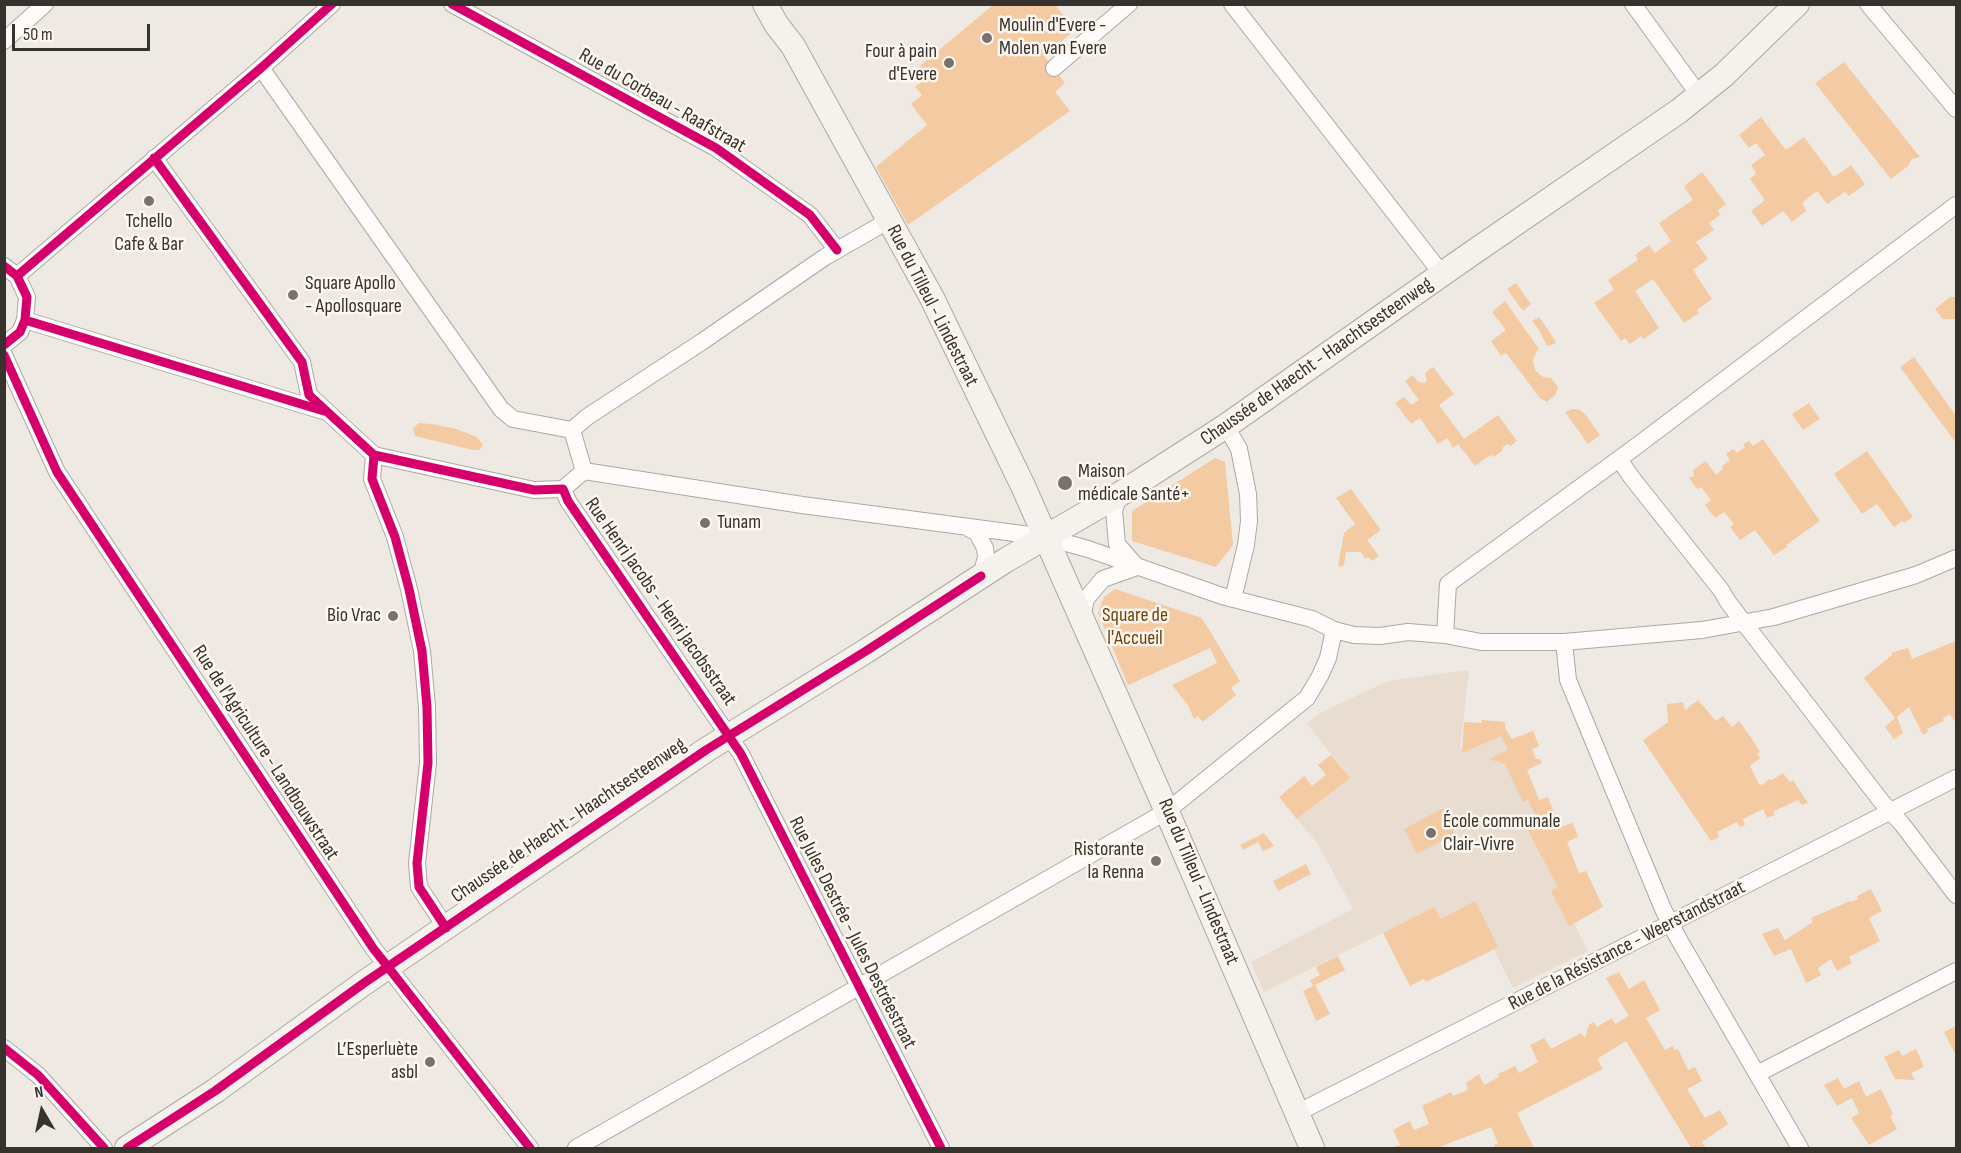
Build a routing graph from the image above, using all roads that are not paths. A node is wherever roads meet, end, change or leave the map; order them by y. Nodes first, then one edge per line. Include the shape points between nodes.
1 (45, 4) edge
2 (332, 4) edge
3 (452, 4) edge
4 (765, 4) edge
5 (1129, 4) edge
6 (1232, 4) edge
7 (1633, 4) edge
8 (1797, 4) edge
9 (1868, 4) edge
10 (4, 41) edge
11 (261, 68) junction
12 (1054, 68) dead end
13 (1699, 95) junction
14 (1956, 109) edge
15 (154, 158) junction
16 (1956, 205) edge
17 (888, 220) junction
18 (837, 250) junction
19 (11, 271) edge
20 (1442, 274) junction
21 (25, 320) junction
22 (4, 345) edge
23 (4, 355) edge
24 (330, 414) junction
25 (1226, 426) junction
26 (572, 430) junction
27 (374, 455) junction
28 (1619, 459) junction
29 (584, 471) junction
30 (563, 489) junction
31 (1120, 494) junction
32 (967, 528) junction
33 (1046, 537) junction
34 (1956, 558) edge
35 (1137, 567) junction
36 (981, 576) junction
37 (1233, 599) junction
38 (1082, 617) junction
39 (1745, 622) junction
40 (1334, 630) junction
41 (1445, 635) junction
42 (1564, 642) junction
43 (729, 736) junction
44 (1956, 778) edge
45 (1167, 811) junction
46 (1891, 811) junction
47 (1956, 895) edge
48 (1671, 924) junction
49 (446, 928) junction
50 (388, 968) junction
51 (1956, 971) edge
52 (859, 988) junction
53 (4, 1048) edge
54 (1757, 1074) junction
55 (1297, 1113) junction
56 (104, 1149) edge
57 (127, 1149) edge
58 (530, 1149) edge
59 (576, 1149) edge
60 (942, 1149) edge
61 (1312, 1149) edge
62 (1800, 1149) edge

1 - 10 street
2 - 11 street
3 - 18 street, Rue du Corbeau - Raafstraat via 716,148 810,215
4 - 17 street, Rue du Tilleul - Lindestraat via 793,46
5 - 12 street
6 - 20 street
7 - 13 street
8 - 13 street, Chaussée de Haecht - Haachtsesteenweg
9 - 14 street
11 - 15 street
11 - 26 street via 501,409 513,419
13 - 20 street, Chaussée de Haecht - Haachtsesteenweg
15 - 19 street
15 - 24 street via 302,362 309,395
16 - 28 street
17 - 18 street
17 - 33 street, Rue du Tilleul - Lindestraat via 932,298
18 - 26 street
19 - 21 street via 27,297
20 - 25 street, Chaussée de Haecht - Haachtsesteenweg
21 - 22 street via 20,332
21 - 24 street
23 - 50 street, Rue de l'Agriculture - Landbouwstraat via 57,472
24 - 27 street
25 - 31 street, Chaussée de Haecht - Haachtsesteenweg
25 - 37 street via 1239,449 1248,494 1249,521
26 - 29 street
27 - 30 street via 534,489
27 - 49 street via 372,479 394,537 422,651 428,763 417,863 420,887
28 - 39 street
28 - 41 street via 1448,584
29 - 30 street
29 - 32 street
30 - 43 street, Rue Henri Jacobs - Henri Jacobsstraat
31 - 33 street, Chaussée de Haecht - Haachtsesteenweg
31 - 35 street via 1114,510 1118,544
32 - 33 street
32 - 36 street via 977,533 985,548
33 - 35 street
33 - 36 street, Chaussée de Haecht - Haachtsesteenweg
33 - 38 street, Rue du Tilleul - Lindestraat
34 - 39 street via 1916,575
35 - 37 street
35 - 38 street via 1099,584 1086,599
36 - 43 street, Chaussée de Haecht - Haachtsesteenweg
37 - 40 street via 1312,619
38 - 45 street, Rue du Tilleul - Lindestraat
39 - 42 street via 1702,630
39 - 46 street
40 - 41 street via 1354,635
40 - 45 street via 1328,658 1307,698
41 - 42 street via 1481,642
42 - 48 street via 1568,680
43 - 49 street, Chaussée de Haecht - Haachtsesteenweg
43 - 52 street, Rue Jules Destrée - Jules Destréestraat
44 - 46 street, Rue de la Résistance - Weerstandstraat
45 - 52 street
45 - 55 street, Rue du Tilleul - Lindestraat
46 - 47 street
46 - 48 street, Rue de la Résistance - Weerstandstraat
48 - 54 street
48 - 55 street, Rue de la Résistance - Weerstandstraat
49 - 50 street, Chaussée de Haecht - Haachtsesteenweg
50 - 57 street, Chaussée de Haecht - Haachtsesteenweg
50 - 58 street, Rue de l'Agriculture - Landbouwstraat
51 - 54 street
52 - 59 street
52 - 60 street, Rue Jules Destrée - Jules Destréestraat
53 - 56 street via 38,1075
54 - 62 street
55 - 61 street, Rue du Tilleul - Lindestraat

